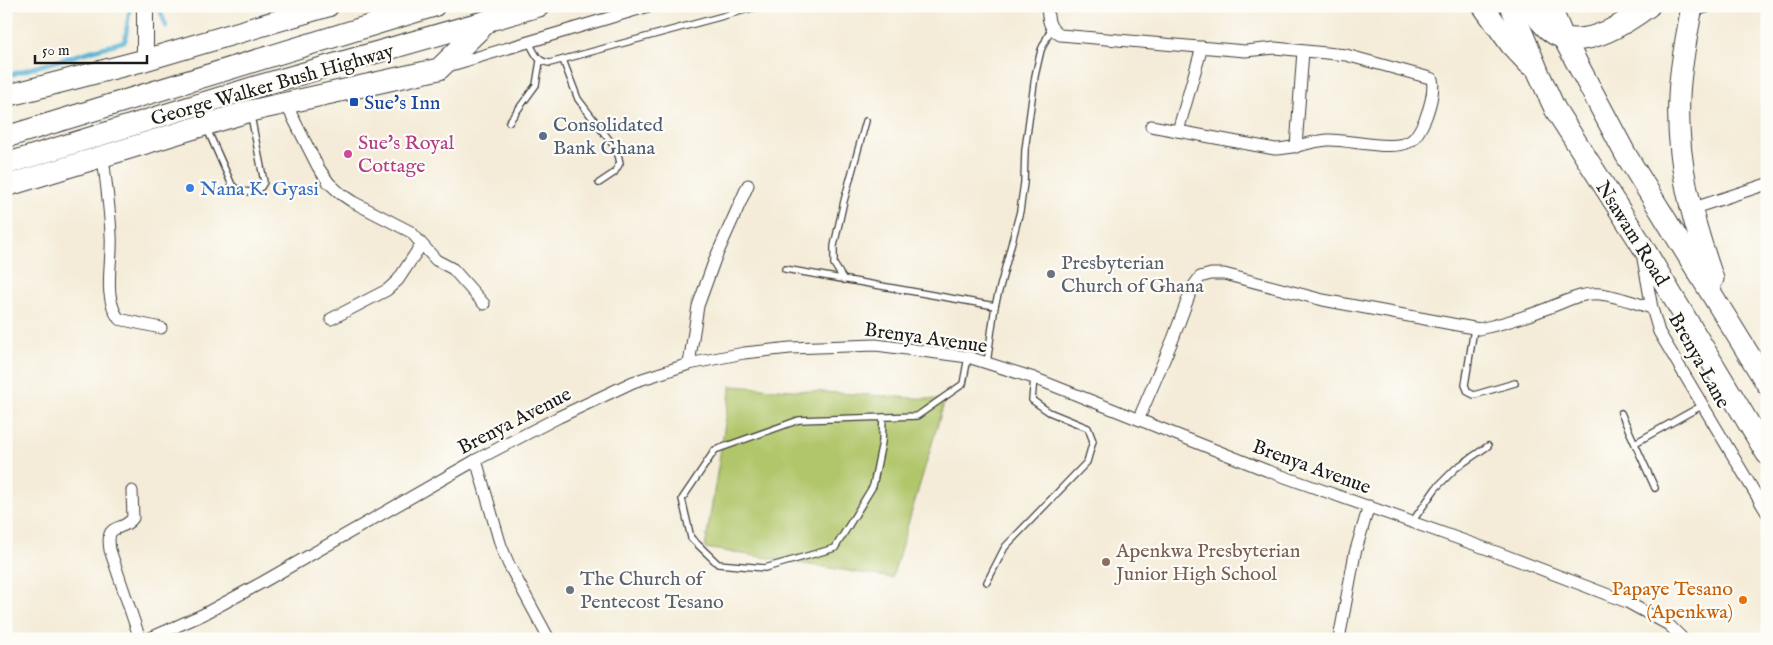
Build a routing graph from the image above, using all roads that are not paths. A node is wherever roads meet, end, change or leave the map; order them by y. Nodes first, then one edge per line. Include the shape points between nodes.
1 (145, 6) edge
2 (328, 6) edge
3 (434, 6) edge
4 (539, 6) edge
5 (649, 6) edge
6 (760, 6) edge
7 (1047, 6) edge
8 (1483, 6) edge
9 (1511, 6) edge
10 (1533, 6) edge
11 (1550, 6) edge
12 (1649, 6) edge
13 (1719, 6) edge
14 (1691, 10) edge
15 (486, 22) junction
16 (1051, 29) junction
17 (1563, 37) junction
18 (529, 42) junction
19 (1202, 47) junction
20 (1303, 51) junction
21 (145, 60) junction
22 (562, 60) junction
23 (540, 61) junction
24 (439, 69) junction
25 (1539, 74) junction
26 (6, 96) edge
27 (285, 102) junction
28 (250, 111) junction
29 (866, 121) dead end
30 (509, 122) dead end
31 (206, 125) junction
32 (1151, 126) dead end
33 (1178, 131) junction
34 (6, 137) edge
35 (1296, 147) junction
36 (103, 157) junction
37 (6, 164) edge
38 (600, 183) dead end
39 (1767, 184) edge
40 (748, 185) dead end
41 (6, 186) edge
42 (1691, 209) junction
43 (1640, 242) junction
44 (421, 245) junction
45 (785, 269) dead end
46 (844, 280) junction
47 (484, 304) dead end
48 (995, 306) junction
49 (1652, 308) junction
50 (1724, 313) junction
51 (331, 319) dead end
52 (161, 328) dead end
53 (1474, 329) junction
54 (968, 357) junction
55 (986, 363) junction
56 (689, 364) junction
57 (1034, 378) junction
58 (1515, 384) dead end
59 (1767, 384) edge
60 (1703, 405) junction
61 (1621, 413) dead end
62 (883, 417) junction
63 (1139, 418) junction
64 (1635, 443) junction
65 (1488, 446) dead end
66 (1767, 454) edge
67 (476, 460) junction
68 (1655, 488) dead end
69 (132, 491) dead end
70 (1369, 506) junction
71 (1767, 513) edge
72 (1412, 522) junction
73 (987, 582) dead end
74 (547, 638) edge
75 (140, 639) edge
76 (148, 639) edge
77 (1339, 639) edge
78 (1684, 639) edge

1 - 21 street
2 - 21 highway
3 - 34 highway, George Walker Bush Highway
4 - 15 highway, George Walker Bush Highway
5 - 18 street
6 - 22 lane
7 - 16 street
8 - 25 highway via 1511,44
9 - 25 highway, Nsawam Road
10 - 17 highway via 1540,22 1549,31
11 - 17 highway, Nsawam Road
12 - 17 highway via 1613,30 1594,37
13 - 14 lane
14 - 42 highway via 1681,71 1679,132 1682,169
15 - 24 highway
15 - 37 highway, George Walker Bush Highway via 255,87
16 - 19 street via 1060,35
16 - 48 lane via 1040,50 1025,150 1020,211
17 - 50 highway, Nsawam Road via 1626,155
18 - 23 lane
18 - 24 street
19 - 20 street
19 - 33 street
20 - 35 street
20 - 35 street via 1346,54 1430,78 1433,84 1423,124 1412,140 1390,146 1330,140
21 - 26 highway
22 - 23 lane
22 - 38 lane via 578,99 617,150 620,163 614,173
23 - 30 lane via 536,85
24 - 27 highway
25 - 43 highway, Nsawam Road via 1555,109
27 - 28 highway
27 - 44 street via 329,183 353,202 411,232
28 - 31 highway
28 - 31 lane via 264,182 257,191 244,192 232,185
29 - 46 lane via 834,246 834,264
31 - 36 highway
32 - 33 street
33 - 35 street via 1275,149
36 - 41 highway
36 - 52 street via 111,236 110,301 119,319
39 - 42 street
40 - 56 street via 698,306
42 - 50 highway
43 - 49 street
43 - 66 highway, Nsawam Road
44 - 47 street via 436,260 453,269
44 - 51 street via 398,280 387,290
45 - 46 lane
46 - 48 lane
48 - 55 lane
49 - 53 street, Brenya Lane via 1615,297 1587,294 1500,325
49 - 60 street, Brenya Lane via 1659,332
50 - 59 highway, Nsawam Road
53 - 58 lane via 1465,386 1468,392 1474,395
53 - 63 street, Brenya Lane via 1323,300 1224,274 1211,274 1200,277 1192,288
54 - 55 street, Brenya Avenue
54 - 56 street, Brenya Avenue via 876,345 838,345 744,353
54 - 62 lane via 962,384 917,416
55 - 57 street, Brenya Avenue
56 - 67 street, Brenya Avenue via 633,382
57 - 63 street, Brenya Avenue
57 - 73 lane via 1032,400 1048,412 1088,428 1093,441 1087,462 1005,547
60 - 64 lane
60 - 71 street, Brenya Lane
61 - 64 lane
62 - 62 lane via 799,420 715,450 682,499 692,538 718,564 765,568 835,548 873,486 882,442
63 - 70 street, Brenya Avenue via 1268,471
64 - 68 lane
65 - 72 lane via 1456,468 1436,488
67 - 74 street via 501,546
67 - 76 street, Brenya Avenue via 263,582
69 - 75 street via 133,518 113,530 108,539
70 - 72 street, Brenya Avenue
70 - 77 street via 1355,553
72 - 78 street, Brenya Avenue via 1627,602 1669,625

